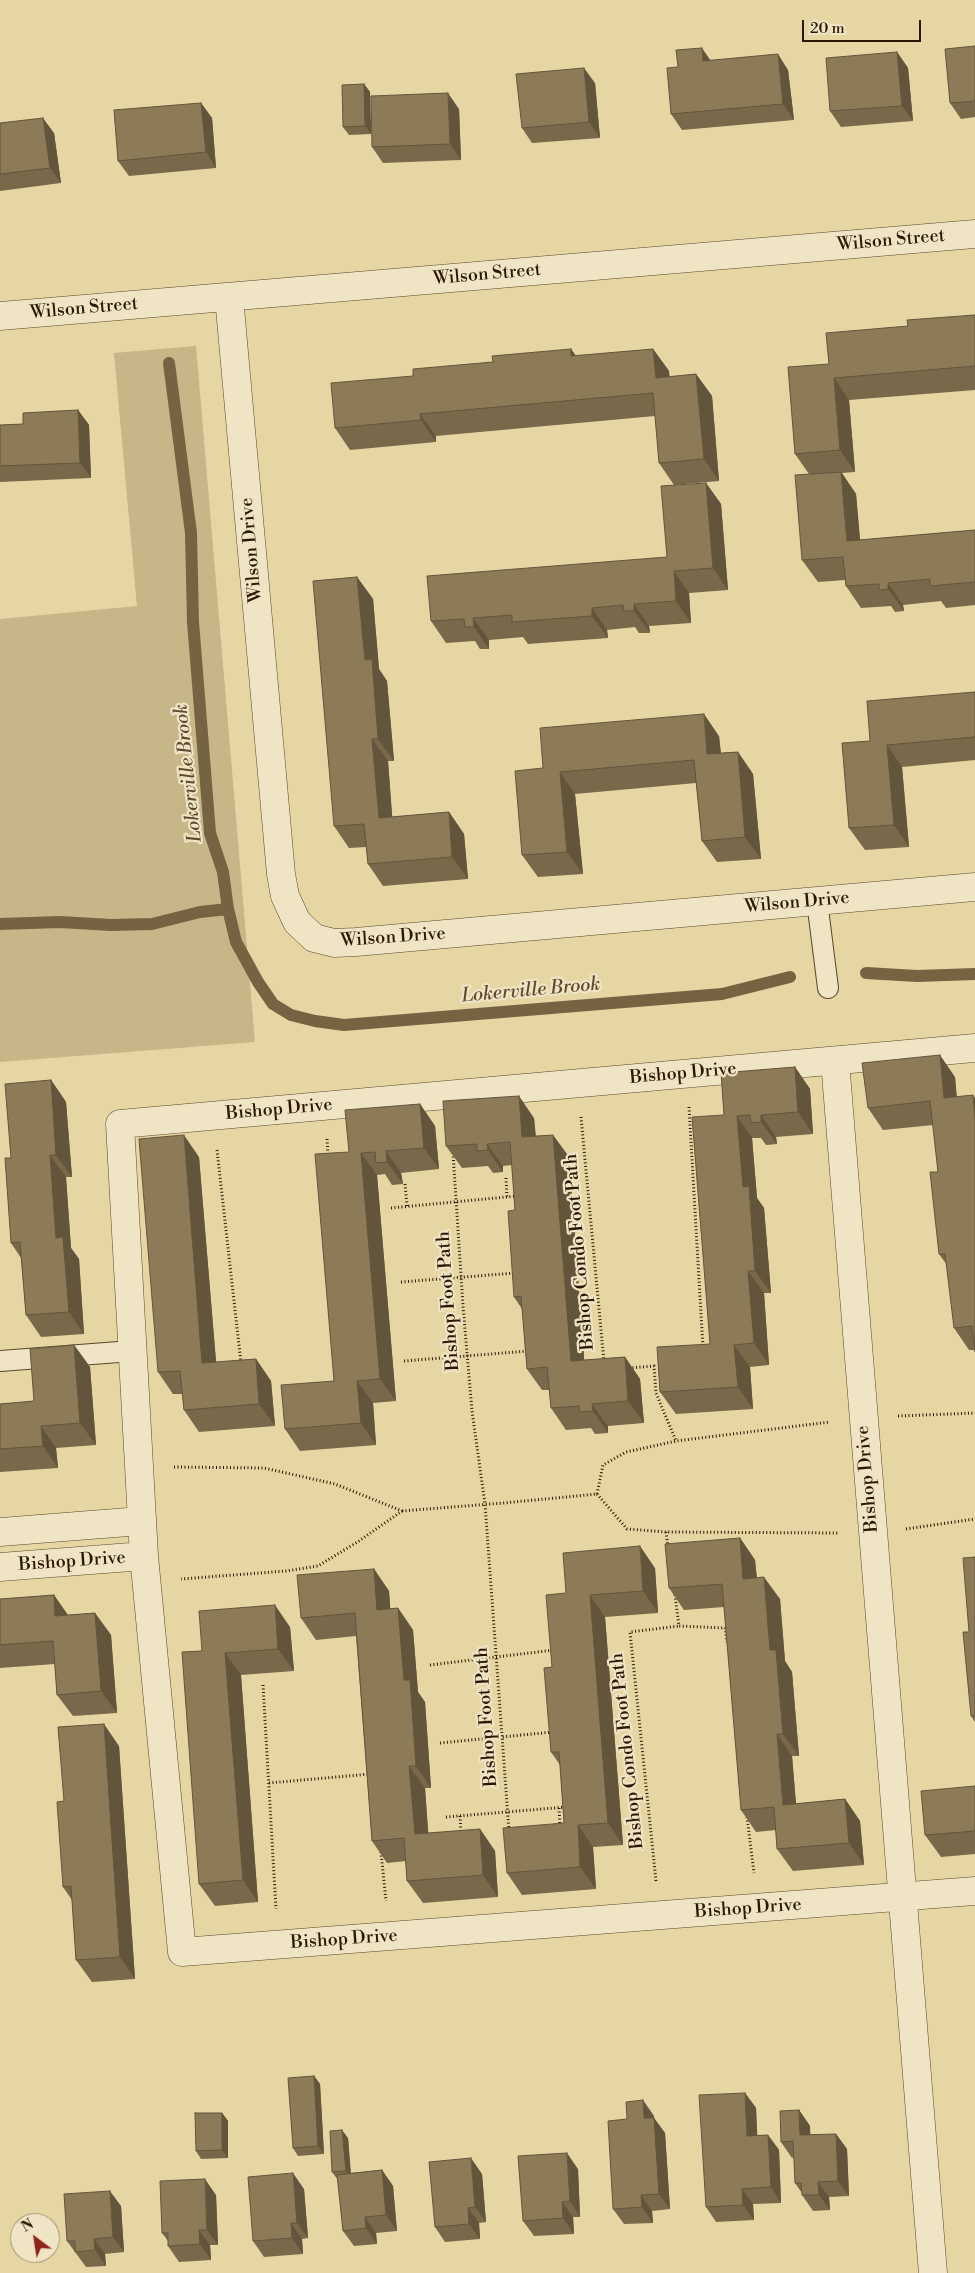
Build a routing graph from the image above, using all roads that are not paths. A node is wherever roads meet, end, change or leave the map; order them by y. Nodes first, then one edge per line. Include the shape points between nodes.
1 (975, 234) edge
2 (229, 297) junction
3 (0, 316) edge
4 (975, 887) edge
5 (817, 901) junction
6 (828, 988) dead end
7 (975, 1048) edge
8 (835, 1061) junction
9 (132, 1352) junction
10 (0, 1361) edge
11 (141, 1521) junction
12 (0, 1532) edge
13 (144, 1556) junction
14 (0, 1567) edge
15 (975, 1891) edge
16 (902, 1897) junction
17 (933, 2273) edge

1 - 2 street, Wilson Street
2 - 3 street, Wilson Street
2 - 5 street, Wilson Drive via 281,874 285,896 297,922 314,938 334,943
4 - 5 street, Wilson Drive
5 - 6 lane
7 - 8 street, Bishop Drive
8 - 9 street, Bishop Drive via 120,1124
8 - 16 street, Bishop Drive
9 - 10 lane
9 - 11 street, Bishop Drive
11 - 12 street, Bishop Drive
11 - 13 street, Bishop Drive
13 - 14 street, Bishop Drive
13 - 16 street, Bishop Drive via 182,1952
15 - 16 street, Bishop Drive
16 - 17 street, Bishop Drive

